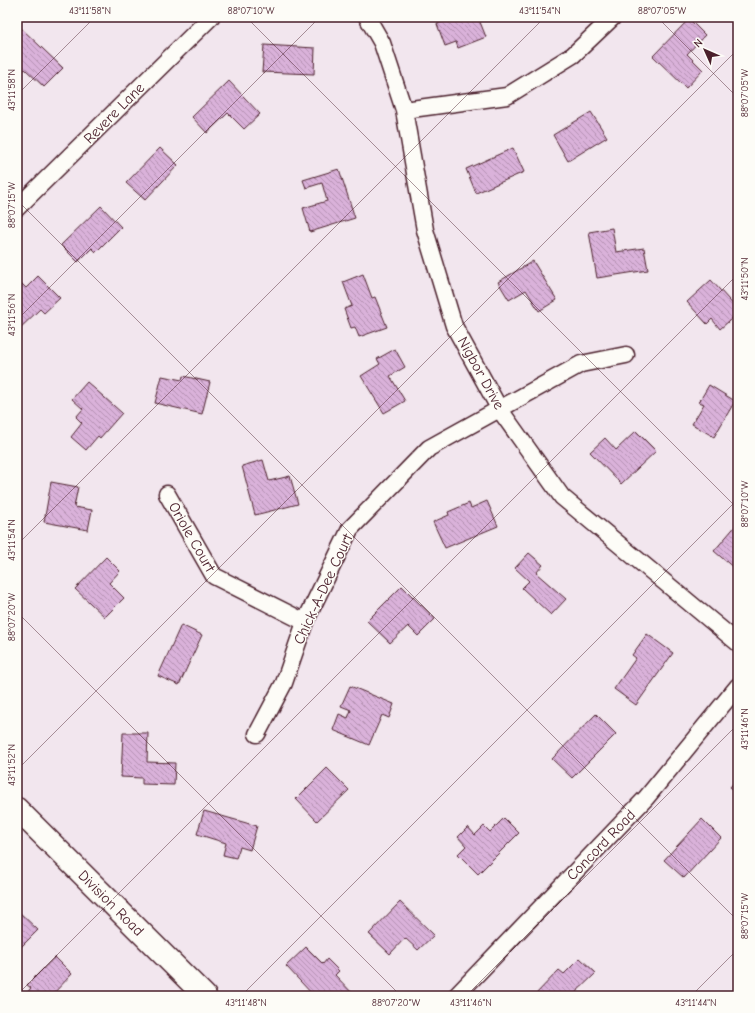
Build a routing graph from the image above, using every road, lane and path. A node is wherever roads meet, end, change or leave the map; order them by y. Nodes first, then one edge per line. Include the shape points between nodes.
1 (212, 17) edge
2 (367, 17) edge
3 (613, 17) edge
4 (404, 110) junction
5 (17, 208) edge
6 (626, 355) dead end
7 (500, 410) junction
8 (167, 494) dead end
9 (305, 622) junction
10 (738, 643) edge
11 (738, 686) edge
12 (257, 734) dead end
13 (17, 810) edge
14 (205, 996) edge
15 (456, 996) edge

1 - 5 street, Revere Lane
2 - 4 street, Nigbor Drive via 382,43
3 - 4 street via 573,55 507,96
4 - 7 street, Nigbor Drive via 426,230 454,326
6 - 7 street, Chick-A-Dee Court via 581,364
7 - 9 street, Chick-A-Dee Court via 429,448 350,529
7 - 10 street, Nigbor Drive via 562,497
8 - 9 street, Oriole Court via 214,576
9 - 12 street, Chick-A-Dee Court via 284,682
11 - 15 street, Concord Road via 646,798
13 - 14 street, Division Road

